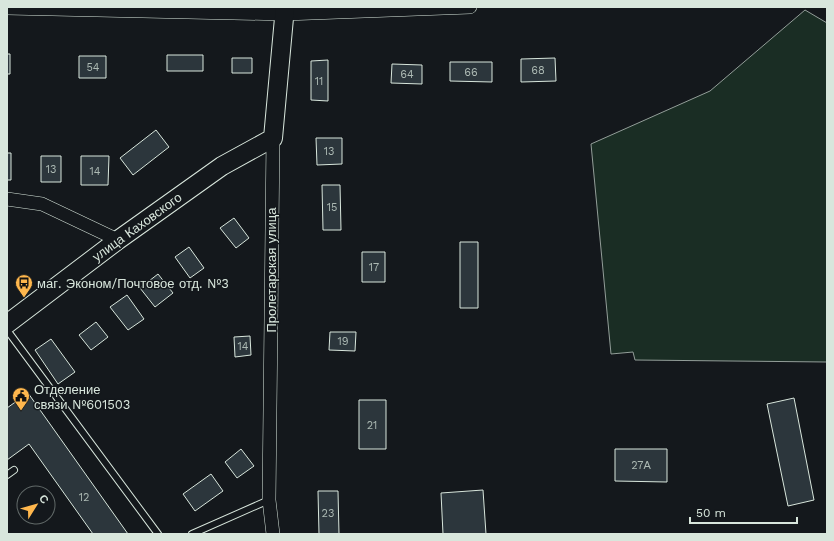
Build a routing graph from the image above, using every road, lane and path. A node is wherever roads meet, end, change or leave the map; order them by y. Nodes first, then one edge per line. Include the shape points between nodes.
1 (470, 7) edge
2 (7, 8) edge
3 (285, 10) edge
4 (273, 138) junction
5 (7, 199) edge
6 (118, 240) junction
7 (7, 324) edge
8 (7, 330) edge
9 (14, 470) dead end
10 (7, 475) edge
11 (269, 500) junction
12 (158, 534) edge
13 (192, 534) edge
14 (273, 534) edge

1 - 3 street
2 - 3 street
3 - 4 main road, Пролетарская улица
4 - 6 main road, улица Каховского via 222,166
4 - 11 street, Пролетарская улица
5 - 6 street via 42,204
6 - 7 main road, улица Каховского
8 - 12 lane
9 - 10 lane
11 - 13 lane
11 - 14 street, Пролетарская улица

